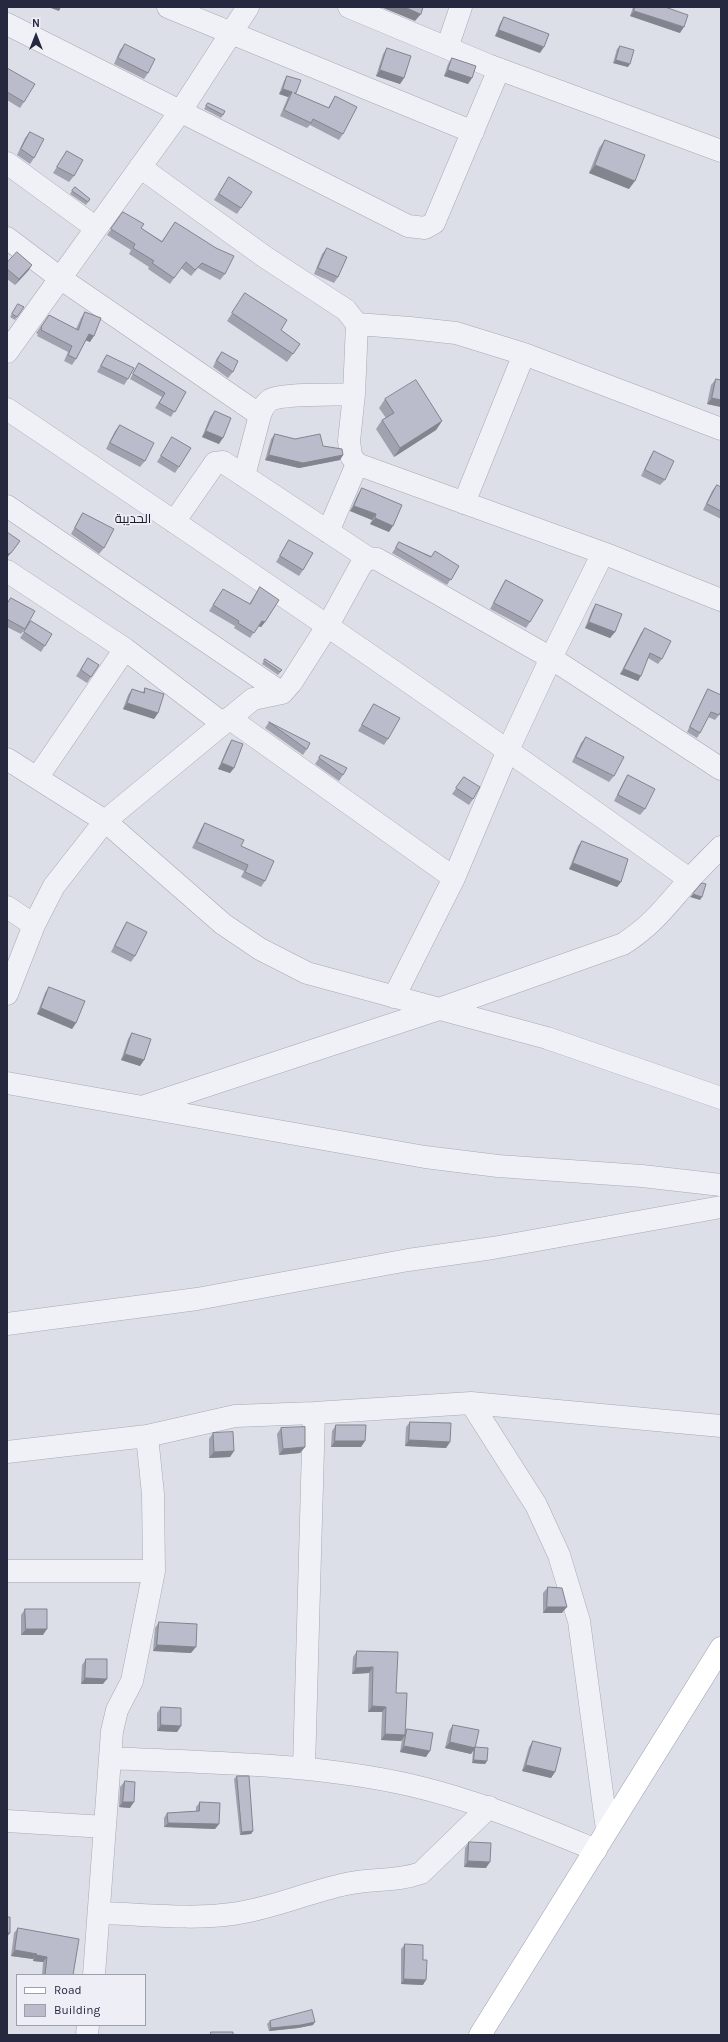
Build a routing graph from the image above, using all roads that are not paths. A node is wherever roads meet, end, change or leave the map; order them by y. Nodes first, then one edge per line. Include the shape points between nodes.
1 (168, 7) edge
2 (248, 7) edge
3 (349, 7) edge
4 (461, 7) edge
5 (7, 24) edge
6 (231, 33) junction
7 (447, 48) junction
8 (498, 69) junction
9 (180, 112) junction
10 (472, 132) junction
11 (721, 151) edge
12 (7, 163) edge
13 (140, 167) junction
14 (96, 228) junction
15 (7, 238) edge
16 (60, 278) junction
17 (357, 324) junction
18 (14, 327) edge
19 (7, 352) edge
20 (524, 354) junction
21 (354, 394) junction
22 (7, 409) edge
23 (260, 415) junction
24 (721, 429) edge
25 (357, 464) junction
26 (244, 476) junction
27 (464, 503) junction
28 (7, 506) edge
29 (174, 522) junction
30 (328, 532) junction
31 (603, 553) junction
32 (368, 558) junction
33 (7, 571) edge
34 (721, 600) edge
35 (328, 625) junction
36 (125, 649) junction
37 (551, 658) junction
38 (282, 693) junction
39 (226, 721) junction
40 (508, 750) junction
41 (7, 759) edge
42 (721, 769) edge
43 (37, 778) junction
44 (105, 821) junction
45 (721, 848) edge
46 (454, 878) junction
47 (689, 879) junction
48 (7, 907) edge
49 (34, 925) junction
50 (7, 994) edge
51 (394, 997) junction
52 (442, 1008) junction
53 (7, 1083) edge
54 (721, 1098) edge
55 (142, 1107) junction
56 (721, 1185) edge
57 (721, 1207) edge
58 (7, 1324) edge
59 (471, 1403) junction
60 (314, 1413) junction
61 (721, 1426) edge
62 (147, 1436) junction
63 (7, 1452) edge
64 (7, 1571) edge
65 (154, 1572) junction
66 (721, 1648) edge
67 (110, 1758) junction
68 (304, 1768) junction
69 (489, 1807) junction
70 (7, 1821) edge
71 (105, 1827) junction
72 (607, 1830) junction
73 (596, 1850) junction
74 (99, 1913) junction
75 (94, 1974) edge
76 (480, 2035) edge

1 - 6 street
2 - 6 street
3 - 7 street
4 - 7 street
5 - 9 street
6 - 9 street
6 - 10 street
7 - 8 street
8 - 10 street
8 - 11 street
9 - 10 street via 408,226 424,228 434,223
9 - 13 street
12 - 14 street
13 - 14 street
13 - 17 street via 265,257 346,310
14 - 16 street
15 - 16 street
16 - 18 street
16 - 23 street
17 - 20 street via 456,333
17 - 21 street
18 - 19 street
20 - 24 street
20 - 27 street
21 - 23 street via 283,397 271,400 264,406
21 - 25 street via 349,441 350,456
22 - 29 street
23 - 26 street
25 - 27 street
25 - 30 street
26 - 29 street via 223,462 215,463
26 - 30 street
27 - 31 street
28 - 38 street
29 - 35 street
30 - 32 street
31 - 34 street
31 - 37 street
32 - 35 street via 361,565
32 - 37 street via 377,559
33 - 36 street
35 - 38 street
35 - 40 street
36 - 39 street
36 - 43 street
37 - 40 street
37 - 42 street
38 - 39 street via 253,699
39 - 44 street
39 - 46 street
40 - 46 street
40 - 47 street
41 - 43 street
43 - 44 street
44 - 49 street via 54,886
44 - 51 street via 223,924 260,949 307,973
45 - 47 street
46 - 51 street
47 - 52 street via 658,917 623,944
48 - 49 street
49 - 50 street
51 - 52 street
52 - 54 street via 547,1038
52 - 55 street
53 - 55 street
55 - 56 street via 425,1157 498,1166 642,1176
57 - 58 street via 493,1248 408,1260 198,1299
59 - 60 street
59 - 61 street
59 - 72 street via 536,1505 559,1555 579,1621
60 - 62 street via 235,1416
60 - 68 street
62 - 63 street
62 - 65 street via 153,1494
64 - 65 street
65 - 67 street via 132,1681 117,1710 112,1730
66 - 72 main road
67 - 68 street
67 - 71 street
68 - 69 street via 410,1785
69 - 73 street
69 - 74 street via 421,1873 408,1878 352,1883 233,1914 209,1916
70 - 71 street
71 - 74 street
72 - 73 main road
73 - 76 main road
74 - 75 street

